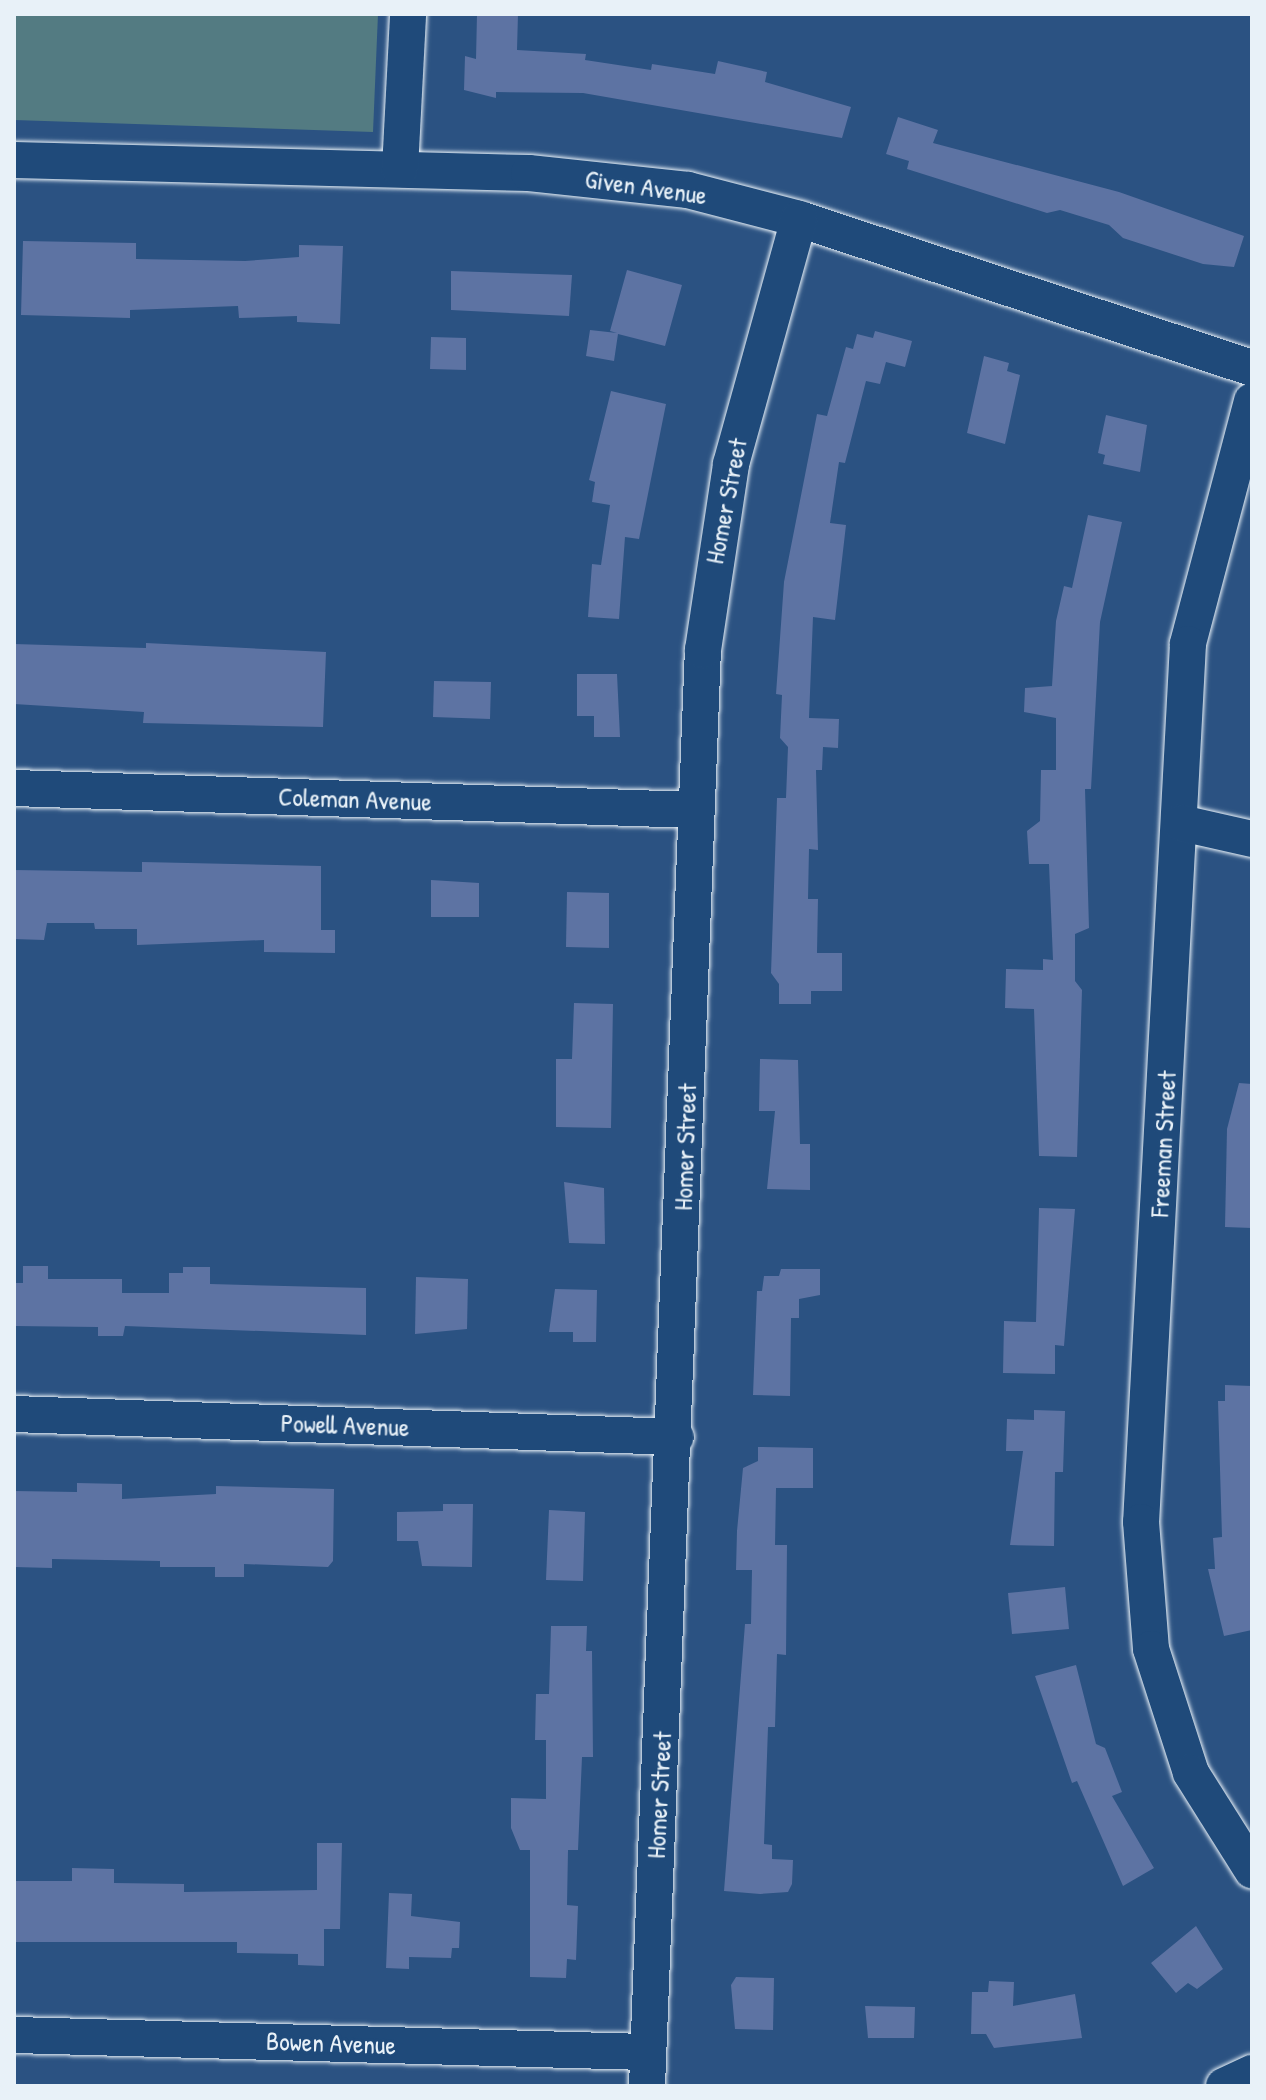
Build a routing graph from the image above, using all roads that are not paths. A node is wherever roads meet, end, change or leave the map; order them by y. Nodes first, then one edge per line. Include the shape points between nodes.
1 (408, 14) edge
2 (14, 160) edge
3 (400, 169) junction
4 (799, 219) junction
5 (1252, 368) edge
6 (1252, 401) edge
7 (14, 788) edge
8 (696, 810) junction
9 (1181, 823) junction
10 (1252, 839) edge
11 (14, 1414) edge
12 (676, 1437) junction
13 (1252, 1870) edge
14 (14, 2035) edge
15 (647, 2069) edge
16 (1252, 2073) edge
17 (1224, 2086) edge

1 - 3 street
2 - 3 street, Given Avenue
3 - 4 street, Given Avenue via 613,179
4 - 5 street, Given Avenue
4 - 8 street, Homer Street via 717,534 703,650
6 - 9 street, Freeman Street via 1188,644
7 - 8 street, Coleman Avenue
8 - 12 street, Homer Street
9 - 10 street
9 - 13 street, Freeman Street via 1141,1522 1151,1649 1191,1773
11 - 12 street, Powell Avenue
12 - 15 street, Homer Street
14 - 15 street, Bowen Avenue
16 - 17 street

